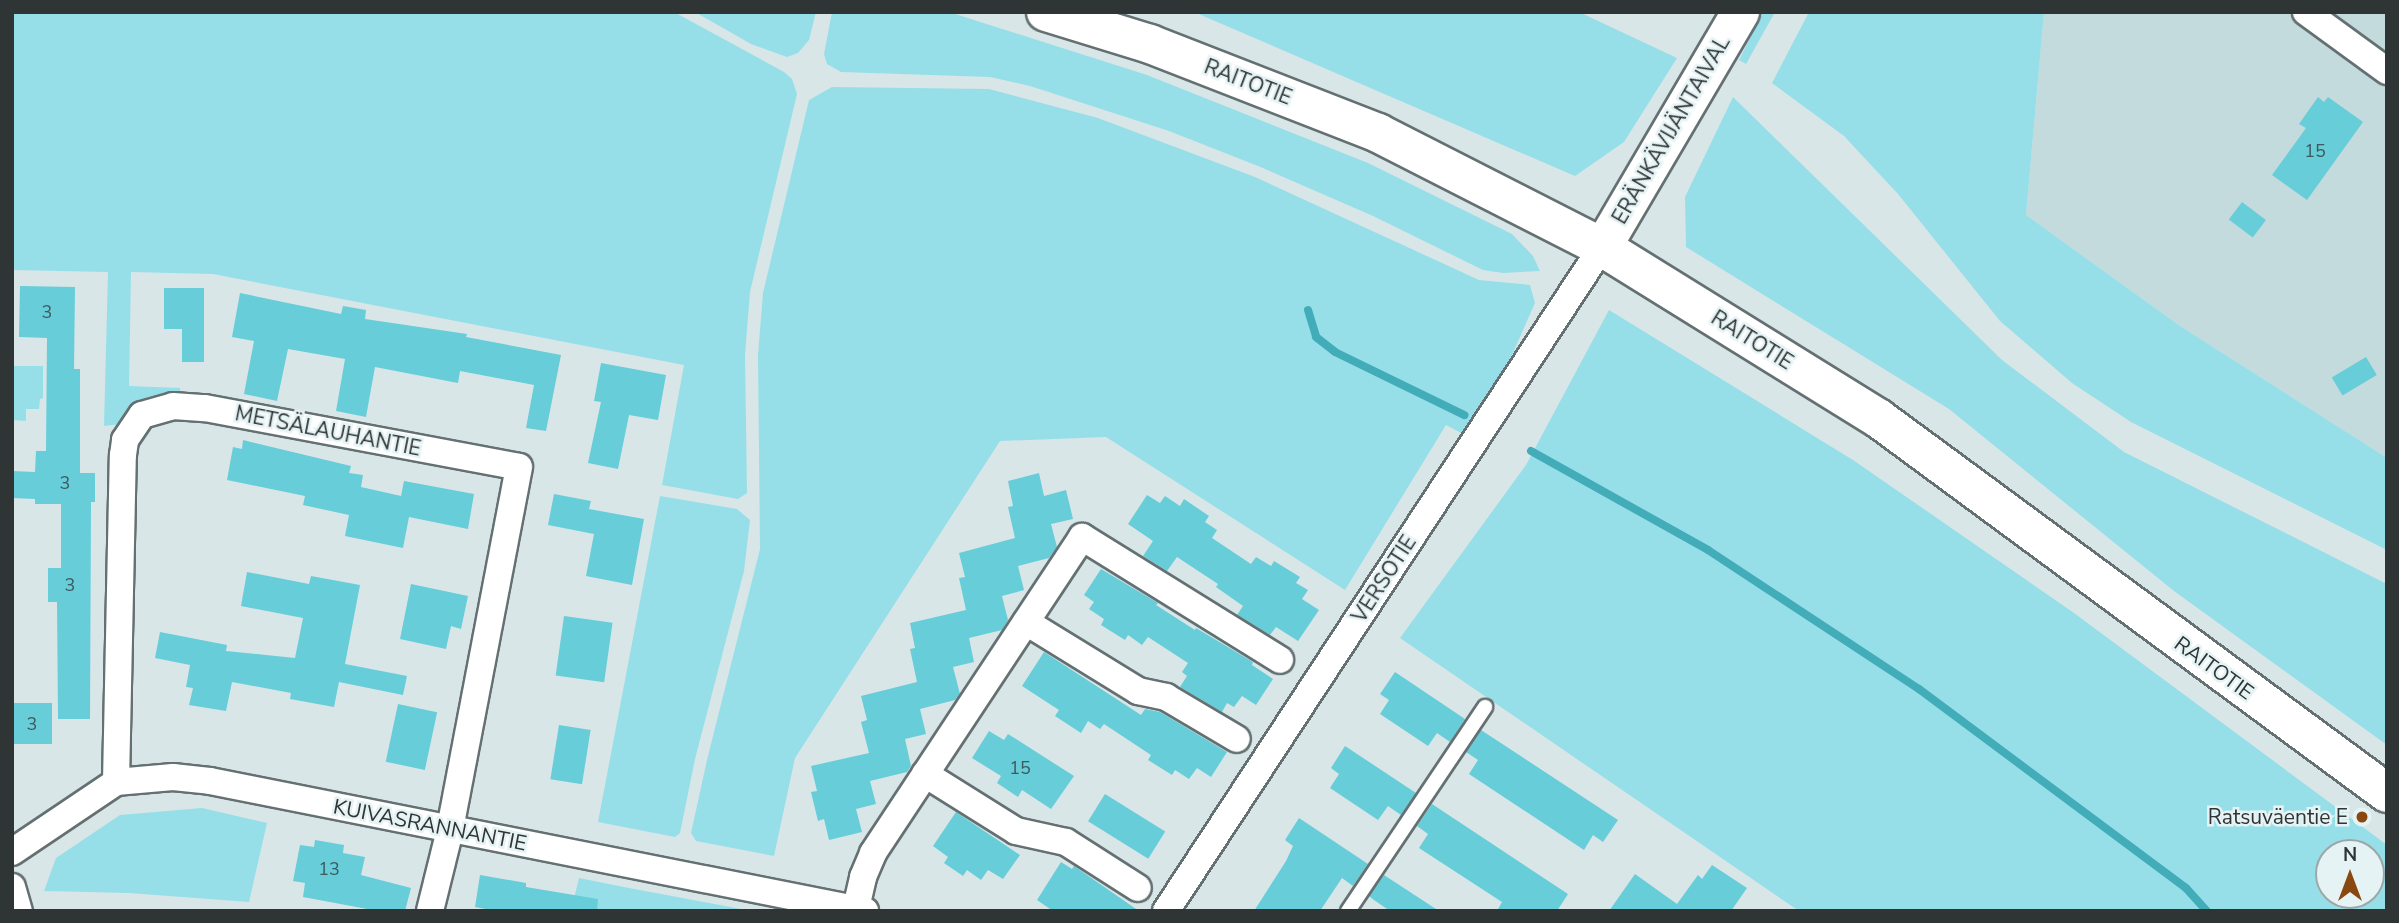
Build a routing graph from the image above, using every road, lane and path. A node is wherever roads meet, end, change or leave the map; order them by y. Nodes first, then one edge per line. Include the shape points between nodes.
1 (1740, 12) edge
2 (2306, 12) edge
3 (1068, 15) edge
4 (2387, 71) edge
5 (1602, 247) junction
6 (1026, 622) junction
7 (1280, 660) dead end
8 (1485, 707) dead end
9 (1237, 739) dead end
10 (925, 774) junction
11 (116, 782) junction
12 (2387, 793) edge
13 (450, 830) junction
14 (12, 852) edge
15 (12, 887) edge
16 (1138, 888) dead end
17 (860, 909) edge
18 (19, 911) edge
19 (430, 911) edge
20 (1166, 911) edge
21 (1348, 911) edge

1 - 5 street, ERÄNKÄVIJÄNTAIVAL
2 - 4 street
3 - 5 main road, RAITOTIE via 1377,133
5 - 12 main road, RAITOTIE via 1878,418
5 - 20 street, VERSOTIE
6 - 7 street via 1082,537
6 - 9 street via 1138,691 1166,697
6 - 10 street
8 - 21 lane
10 - 16 street via 1016,831 1066,842
10 - 17 street via 873,853 863,877
11 - 13 street, KUIVASRANNANTIE via 173,777 211,781
11 - 13 street, METSÄLAUHANTIE via 125,440 150,410 205,408 519,467
11 - 14 street, KUIVASRANNANTIE
13 - 17 street, KUIVASRANNANTIE
13 - 19 street
15 - 18 street

